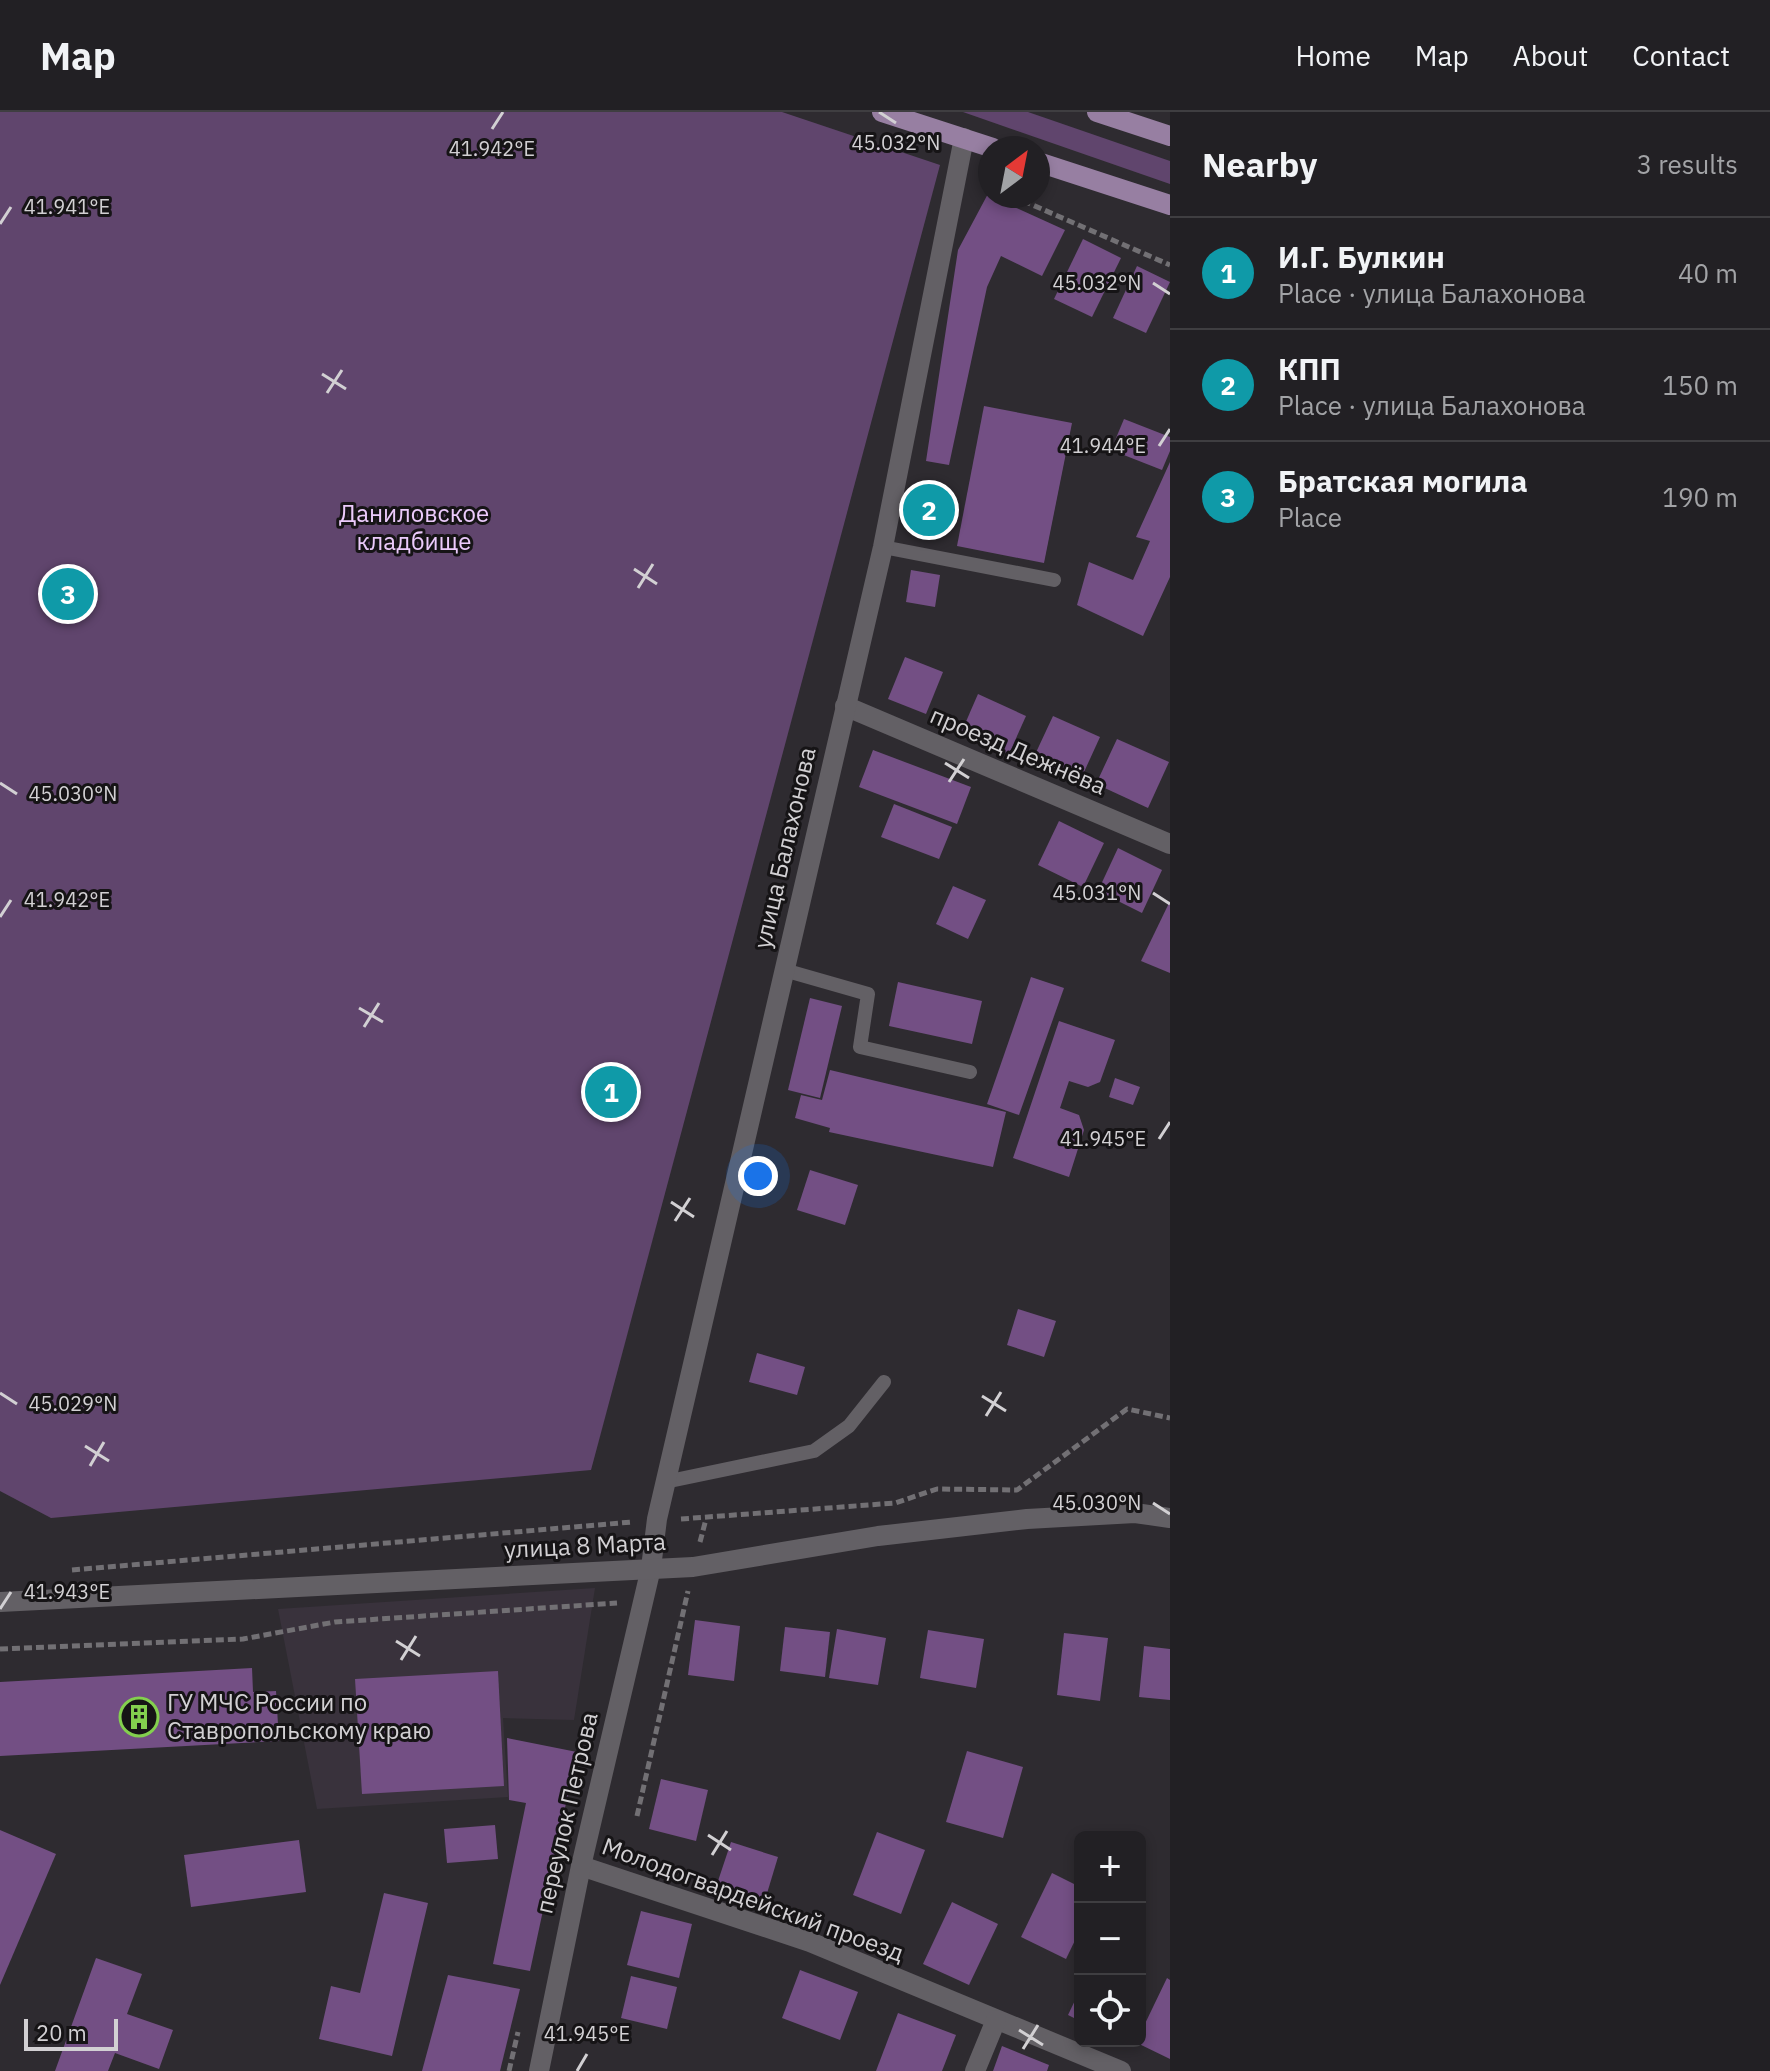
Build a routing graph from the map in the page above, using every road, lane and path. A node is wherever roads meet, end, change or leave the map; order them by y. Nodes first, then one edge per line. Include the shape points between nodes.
1 (1097, 112) edge
2 (889, 113) edge
3 (1170, 136) edge
4 (964, 138) junction
5 (978, 143) edge
6 (1050, 166) edge
7 (1170, 205) edge
8 (1039, 208) edge
9 (1170, 265) edge
10 (883, 547) junction
11 (1054, 580) dead end
12 (845, 706) junction
13 (1170, 844) edge
14 (784, 970) junction
15 (970, 1072) dead end
16 (884, 1382) dead end
17 (1170, 1418) edge
18 (665, 1482) junction
19 (1170, 1518) edge
20 (657, 1519) junction
21 (706, 1519) junction
22 (693, 1567) junction
23 (651, 1568) junction
24 (63, 1571) dead end
25 (0, 1602) edge
26 (618, 1618) dead end
27 (0, 1649) edge
28 (637, 1816) dead end
29 (581, 1866) junction
30 (996, 2020) junction
31 (519, 2026) dead end
32 (509, 2071) edge
33 (539, 2071) edge
34 (975, 2071) edge
35 (1121, 2071) edge

1 - 3 main road
2 - 4 main road
4 - 5 main road
4 - 10 street, улица Балахонова
6 - 7 main road
8 - 9 path
10 - 11 lane
10 - 12 street, улица Балахонова
12 - 13 street, проезд Дежнёва
12 - 14 street, улица Балахонова
14 - 15 lane via 868,994 860,1047
14 - 18 street, улица Балахонова
16 - 18 lane via 849,1426 814,1451
17 - 21 path via 1127,1409 1017,1490 937,1489 895,1503
18 - 20 street, улица Балахонова
19 - 22 street, улица 8 Марта via 1135,1513 1027,1519 878,1536
20 - 21 path
20 - 23 street, улица Балахонова
20 - 24 path
21 - 22 path
22 - 23 street, улица 8 Марта
22 - 28 path
23 - 25 street, улица 8 Марта
23 - 29 street, переулок Петрова
26 - 27 path via 622,1603 335,1622 243,1639
29 - 30 street, Молодогвардейский проезд via 810,1942
29 - 33 street, переулок Петрова
30 - 34 street
30 - 35 street, Молодогвардейский проезд
31 - 32 path

